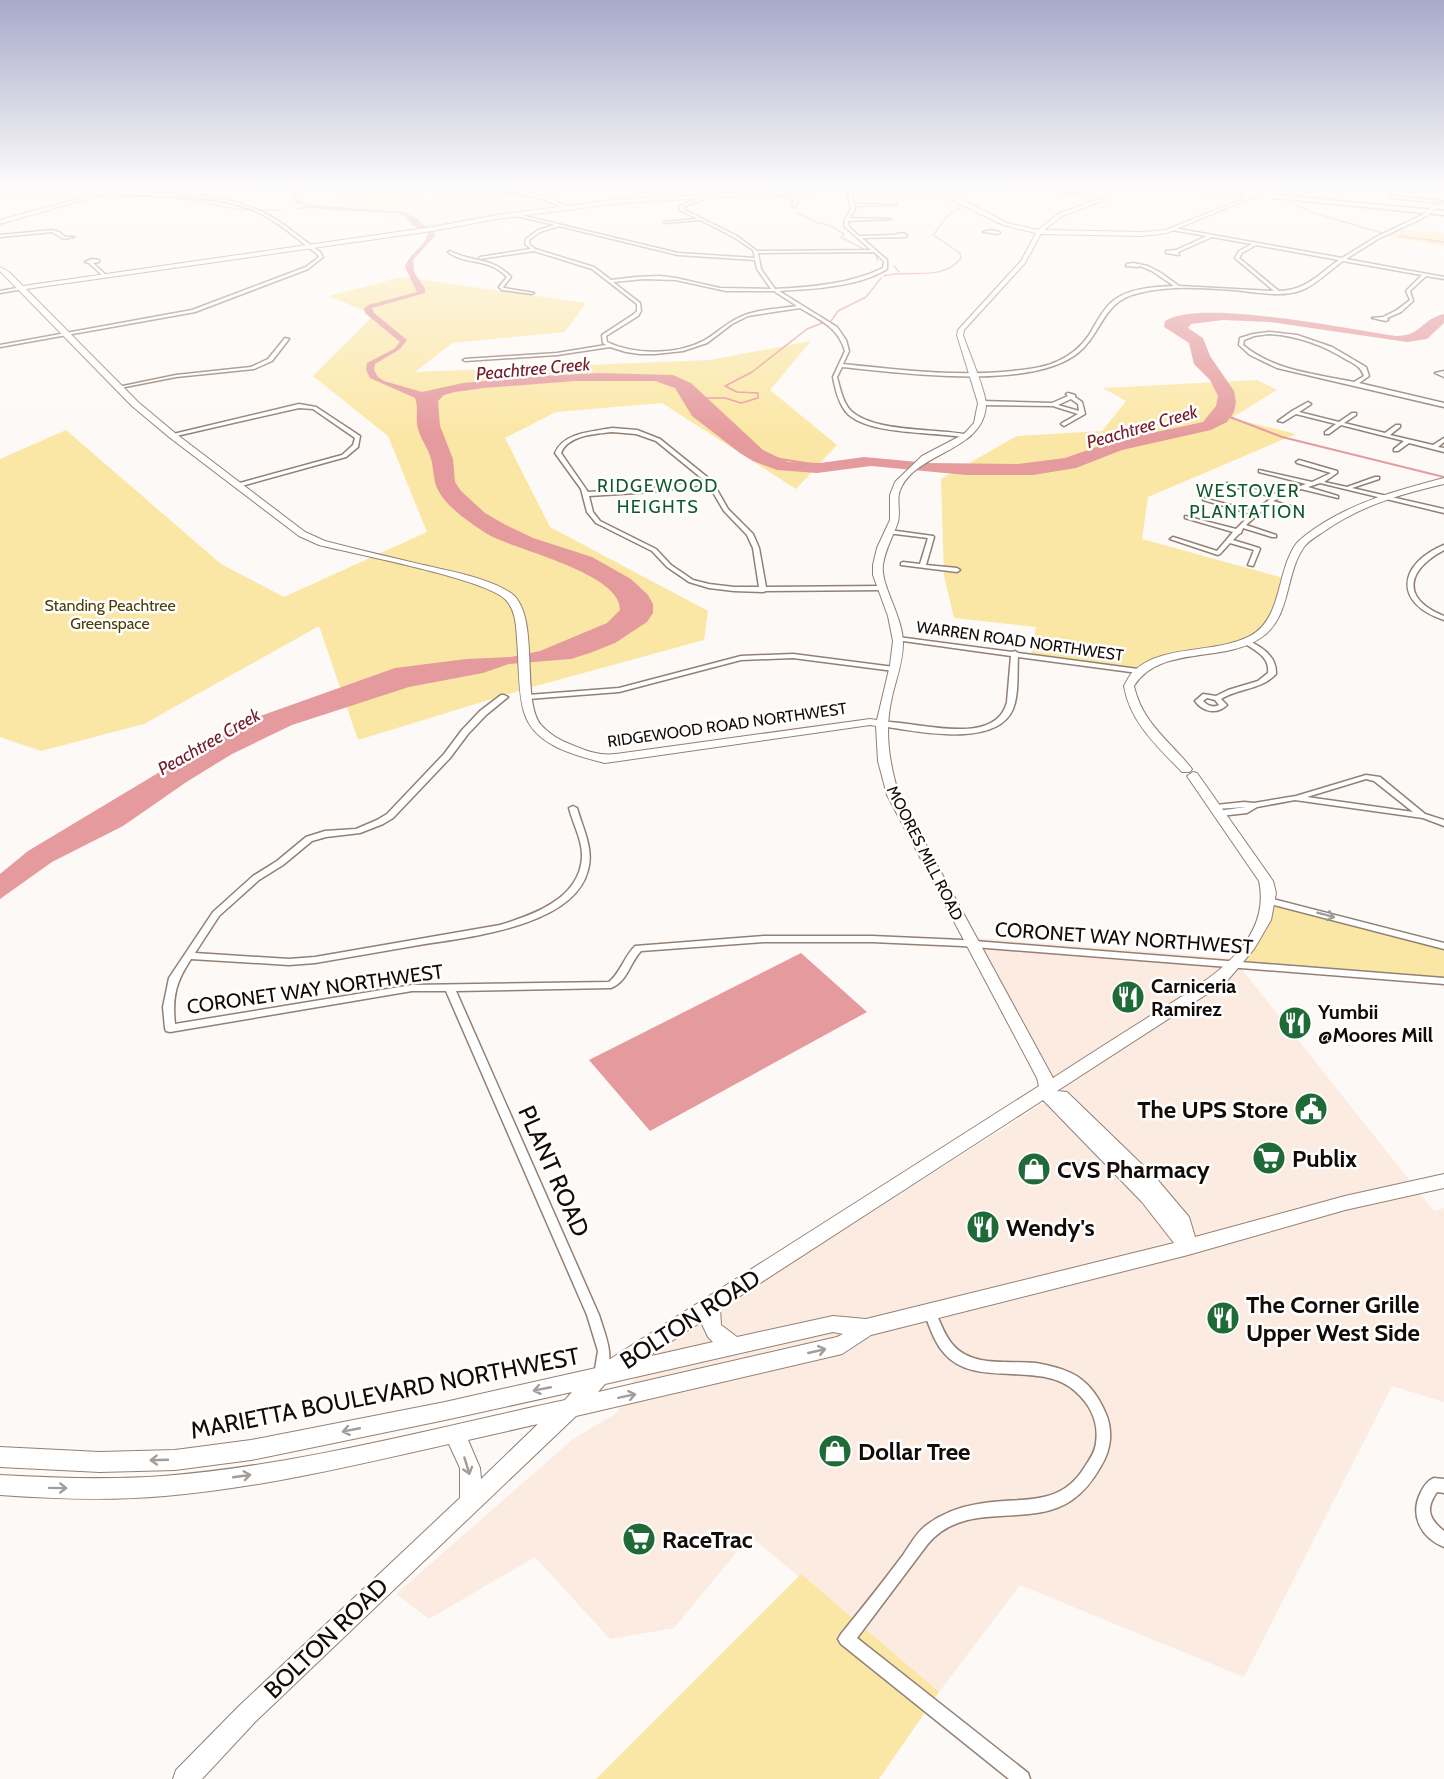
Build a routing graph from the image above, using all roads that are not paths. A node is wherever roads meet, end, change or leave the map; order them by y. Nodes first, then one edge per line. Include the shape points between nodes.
1 (2, 270) edge
2 (99, 270) edge
3 (147, 270) edge
4 (300, 270) edge
5 (498, 270) edge
6 (595, 270) edge
7 (760, 270) edge
8 (883, 270) edge
9 (1016, 270) edge
10 (1151, 270) edge
11 (1252, 270) edge
12 (1328, 270) edge
13 (1404, 270) edge
14 (1426, 274) junction
15 (105, 276) junction
16 (1444, 278) edge
17 (612, 281) junction
18 (1178, 287) junction
19 (22, 288) junction
20 (773, 289) junction
21 (0, 292) edge
22 (1278, 292) junction
23 (532, 293) dead end
24 (800, 307) junction
25 (1384, 318) dead end
26 (67, 334) junction
27 (287, 339) dead end
28 (0, 346) edge
29 (608, 346) junction
30 (465, 360) dead end
31 (840, 365) junction
32 (1444, 372) edge
33 (973, 374) junction
34 (1444, 376) edge
35 (1355, 384) junction
36 (120, 387) junction
37 (981, 403) junction
38 (1308, 404) dead end
39 (1053, 405) junction
40 (1444, 405) edge
41 (1294, 412) junction
42 (1082, 414) junction
43 (1353, 414) dead end
44 (1281, 421) dead end
45 (1064, 424) dead end
46 (1340, 424) junction
47 (1398, 426) dead end
48 (1327, 433) dead end
49 (172, 435) junction
50 (1386, 435) junction
51 (968, 436) junction
52 (1444, 440) edge
53 (1408, 441) junction
54 (1434, 447) junction
55 (1396, 450) dead end
56 (1444, 450) edge
57 (1299, 462) dead end
58 (1261, 471) dead end
59 (1377, 478) dead end
60 (1444, 481) edge
61 (710, 482) junction
62 (1323, 482) junction
63 (1229, 484) dead end
64 (1311, 484) junction
65 (238, 485) junction
66 (1350, 487) junction
67 (1300, 488) junction
68 (586, 494) junction
69 (1277, 496) junction
70 (1336, 497) dead end
71 (1383, 497) junction
72 (1205, 499) dead end
73 (1270, 502) junction
74 (1302, 511) dead end
75 (1444, 512) edge
76 (1255, 513) junction
77 (1187, 517) dead end
78 (933, 528) dead end
79 (1241, 529) junction
80 (889, 532) junction
81 (1274, 536) dead end
82 (931, 537) junction
83 (1173, 539) dead end
84 (1230, 541) junction
85 (1444, 547) edge
86 (903, 564) dead end
87 (1251, 564) dead end
88 (923, 565) junction
89 (957, 570) dead end
90 (883, 588) junction
91 (764, 590) junction
92 (1444, 618) edge
93 (898, 639) junction
94 (1246, 642) junction
95 (1015, 653) junction
96 (894, 669) junction
97 (1138, 671) junction
98 (504, 697) dead end
99 (528, 697) junction
100 (1217, 698) dead end
101 (881, 724) junction
102 (1295, 798) junction
103 (573, 808) dead end
104 (1218, 810) junction
105 (1424, 816) junction
106 (1444, 823) edge
107 (1269, 901) junction
108 (973, 944) junction
109 (1444, 946) edge
110 (188, 956) junction
111 (1235, 964) junction
112 (1444, 981) edge
113 (449, 987) junction
114 (1049, 1088) junction
115 (1444, 1181) edge
116 (1188, 1247) junction
117 (712, 1305) junction
118 (930, 1313) junction
119 (866, 1328) junction
120 (738, 1346) junction
121 (599, 1377) junction
122 (570, 1408) junction
123 (454, 1433) junction
124 (0, 1457) edge
125 (0, 1485) edge
126 (1444, 1486) edge
127 (471, 1501) junction
128 (1444, 1540) edge
129 (184, 1779) edge
130 (1022, 1779) edge

1 - 19 street, RIDGEWOOD ROAD NORTHWEST
2 - 15 street
3 - 15 street
4 - 26 street via 185,313
5 - 23 street via 508,276 501,288
6 - 17 street
7 - 20 street
8 - 20 street via 848,283
9 - 33 street via 961,330
10 - 18 street
11 - 22 street
12 - 22 street via 1305,288
13 - 14 street
14 - 16 street
14 - 25 street via 1408,291 1412,300
15 - 19 street
17 - 20 street via 660,277 724,290
17 - 29 street via 640,308 636,315 604,336
18 - 22 street
18 - 33 street via 1141,291 1115,300 1079,351 1063,361 1024,371
19 - 21 street
19 - 26 street, RIDGEWOOD ROAD NORTHWEST
20 - 24 street
24 - 29 street via 743,317 704,342 684,349 640,352
24 - 31 street via 840,334 847,351
26 - 28 street
26 - 36 street, RIDGEWOOD ROAD NORTHWEST
27 - 36 street via 270,360 252,368
29 - 30 street
31 - 33 street
31 - 51 street via 836,382 846,409 855,417 887,427 944,430
32 - 34 street via 1437,372
33 - 37 street
35 - 35 street via 1267,363 1240,342 1269,333 1317,341 1366,370 1367,376
35 - 40 street
36 - 49 street, RIDGEWOOD ROAD NORTHWEST
37 - 39 street
37 - 51 street via 978,424
38 - 41 street
39 - 42 street
39 - 42 street via 1070,395 1082,407
41 - 44 street
41 - 46 street
42 - 45 street
43 - 46 street
46 - 48 street
46 - 50 street
47 - 50 street
49 - 65 street, RIDGEWOOD ROAD NORTHWEST
49 - 65 street via 299,406 314,408 358,437 356,446 344,456
50 - 53 street
51 - 80 street, MOORES MILL ROAD via 925,458 909,472 896,489 894,520
52 - 54 street
53 - 54 street
53 - 55 street
54 - 56 street
57 - 62 street via 1335,472
58 - 64 street
59 - 66 street
60 - 71 street
61 - 68 street
61 - 68 street via 652,437 631,431 605,431 574,438 558,450
61 - 91 street via 726,510 753,539
62 - 64 street
62 - 66 street
62 - 71 street
63 - 69 street
64 - 67 street
65 - 99 street, RIDGEWOOD ROAD NORTHWEST via 313,540 470,579 503,592 517,608
66 - 71 street
67 - 69 street
67 - 70 street
68 - 91 street via 590,512 598,522 654,550 684,577 717,588
69 - 73 street
71 - 75 street
71 - 94 street via 1349,511 1302,543 1293,559 1276,615 1263,631
72 - 76 street
73 - 74 street
73 - 76 street
76 - 79 street
77 - 79 street
78 - 82 street
79 - 81 street
79 - 84 street
80 - 82 street
80 - 90 street, MOORES MILL ROAD via 878,565
82 - 88 street
83 - 84 street via 1218,553
84 - 87 street via 1257,549
85 - 92 street via 1419,564 1411,584 1417,605
86 - 88 street
88 - 89 street
90 - 91 street
90 - 93 street, MOORES MILL ROAD
93 - 95 street, WARREN ROAD NORTHWEST
93 - 96 street, MOORES MILL ROAD
94 - 97 street via 1159,661
94 - 100 street via 1269,658 1272,674 1262,682 1232,689
95 - 97 street, WARREN ROAD NORTHWEST
95 - 101 street, RIDGEWOOD ROAD NORTHWEST via 1009,707 996,723 956,732
96 - 99 street via 794,657 741,658 619,690
96 - 101 street, MOORES MILL ROAD
97 - 104 street via 1129,686 1133,708
98 - 110 street, CORONET WAY NORTHWEST via 483,713 390,816 370,827 318,836 301,844 216,914
99 - 101 street, RIDGEWOOD ROAD NORTHWEST via 531,718 544,734 580,753 605,759 862,723
101 - 108 street, MOORES MILL ROAD via 887,777
102 - 104 street via 1254,805 1247,810
102 - 105 street
102 - 105 street via 1366,777 1377,779
103 - 110 street via 586,851 582,874 557,904 522,922 315,960
104 - 107 street via 1266,881
105 - 106 street
107 -> 109 street
107 - 111 street, BOLTON ROAD via 1258,931
108 - 111 street, CORONET WAY NORTHWEST
108 - 113 street, CORONET WAY NORTHWEST via 809,938 638,948 630,956 622,978 611,985
108 - 114 street, MOORES MILL ROAD
110 - 113 street, CORONET WAY NORTHWEST via 174,978 168,1007 170,1028 412,988
111 - 112 street, CORONET WAY NORTHWEST
111 - 114 street, BOLTON ROAD
113 - 121 street, PLANT ROAD via 592,1315 604,1351
114 - 116 street, MOORES MILL ROAD via 1150,1183 1183,1222
114 - 117 street, BOLTON ROAD
115 - 116 street via 1345,1203
116 - 118 street
117 - 120 street via 709,1316 714,1331
117 - 121 street, BOLTON ROAD
118 - 119 street
118 - 130 street via 952,1354 967,1362 1046,1370 1069,1378 1086,1391 1098,1408 1105,1442 1079,1489 1060,1501 975,1510 951,1516 931,1530 848,1641
119 - 120 street, MARIETTA BOULEVARD NORTHWEST via 833,1324
122 -> 119 street via 842,1346
120 - 121 street, MARIETTA BOULEVARD NORTHWEST
121 - 122 street, BOLTON ROAD
121 -> 124 street, MARIETTA BOULEVARD NORTHWEST via 251,1450 175,1460 100,1462
122 - 123 street
122 - 127 street, BOLTON ROAD
125 -> 123 street via 94,1489 184,1484 265,1473
123 -> 127 street via 470,1468
126 - 128 street via 1434,1485 1425,1495 1421,1509 1425,1523
127 - 129 street, BOLTON ROAD

